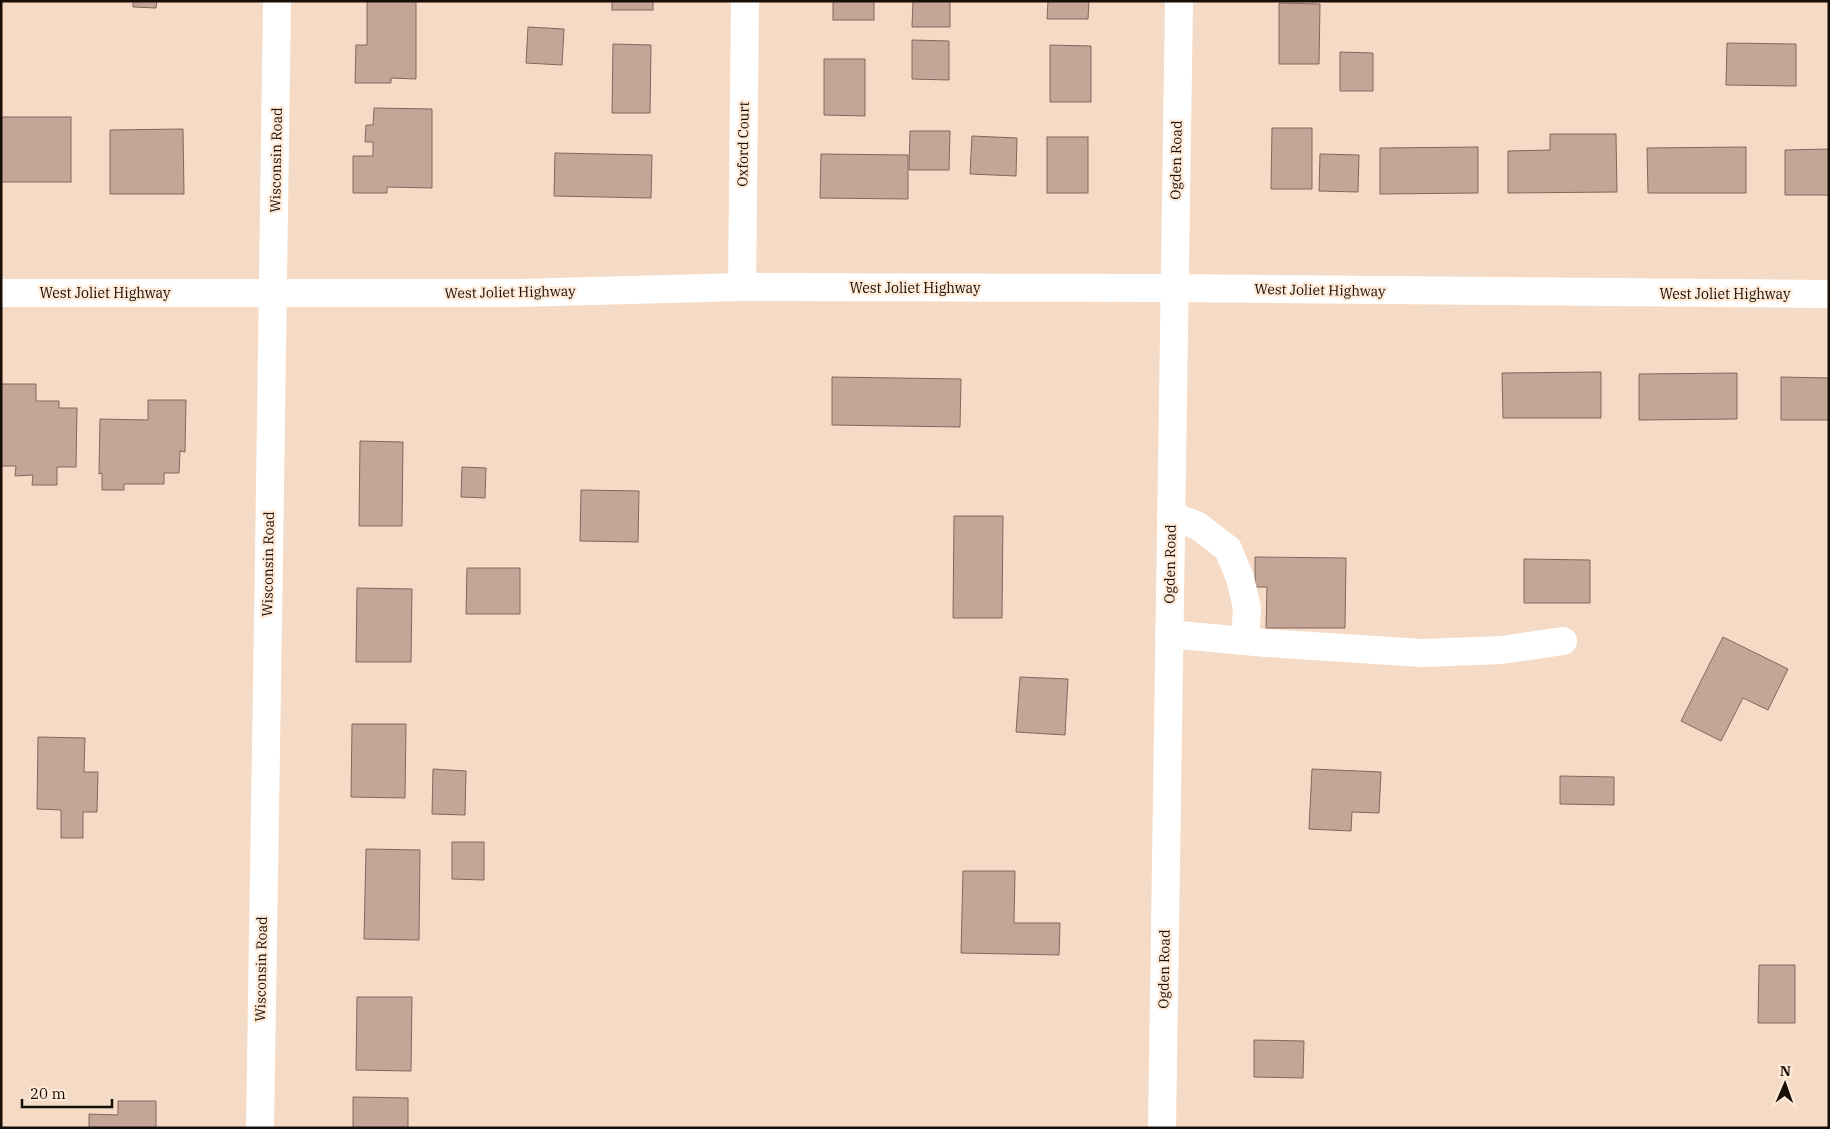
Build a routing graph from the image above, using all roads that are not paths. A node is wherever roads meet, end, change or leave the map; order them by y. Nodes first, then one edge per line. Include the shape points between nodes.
1 (277, 1) edge
2 (745, 1) edge
3 (1179, 1) edge
4 (742, 287) junction
5 (1174, 288) junction
6 (274, 293) junction
7 (1, 294) edge
8 (1829, 294) edge
9 (1171, 515) junction
10 (1169, 634) junction
11 (1563, 640) dead end
12 (1245, 641) junction
13 (260, 1128) edge
14 (1162, 1128) edge

1 - 6 street, Wisconsin Road
2 - 4 street, Oxford Court
3 - 5 street, Ogden Road
4 - 5 street, West Joliet Highway
4 - 6 street, West Joliet Highway via 517,293
5 - 8 street, West Joliet Highway
5 - 9 street, Ogden Road
6 - 7 street, West Joliet Highway
6 - 13 street, Wisconsin Road via 263,786
9 - 10 street, Ogden Road
9 - 12 street via 1198,526 1228,549 1240,578 1247,608
10 - 12 street
10 - 14 street, Ogden Road
11 - 12 street via 1502,650 1422,653

